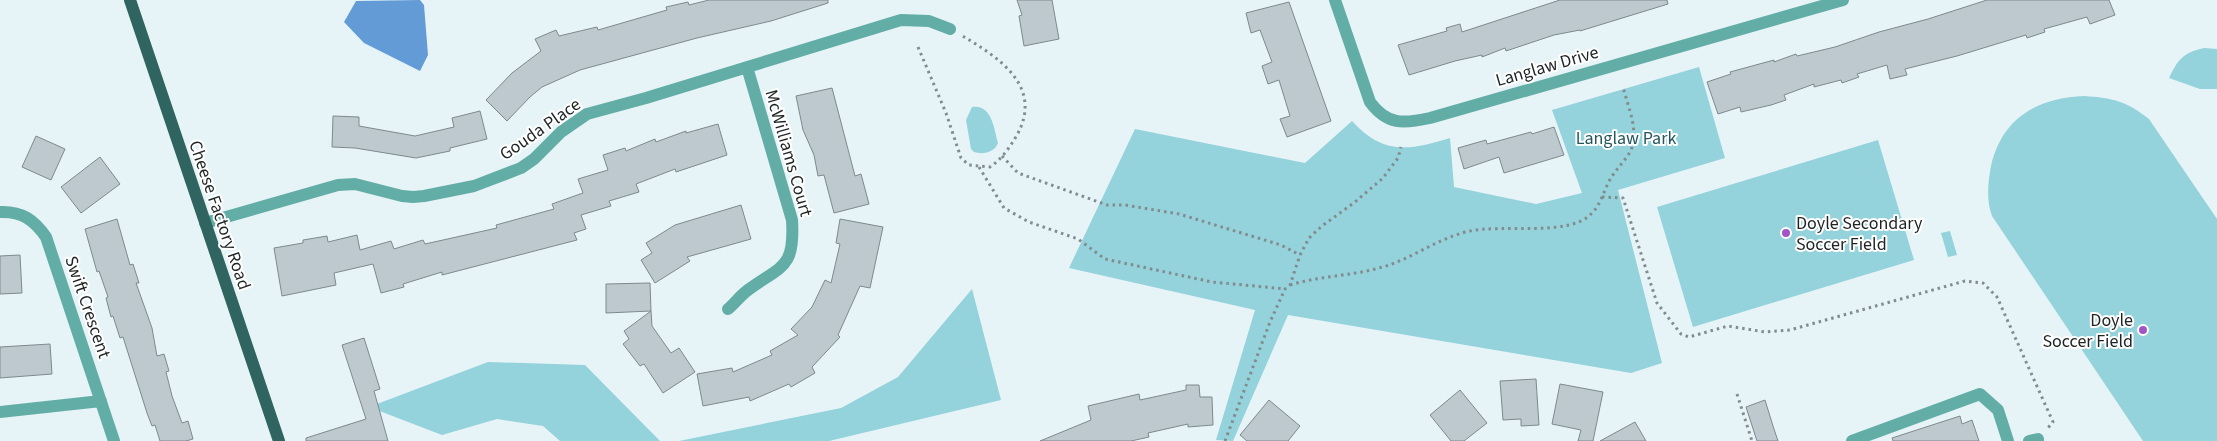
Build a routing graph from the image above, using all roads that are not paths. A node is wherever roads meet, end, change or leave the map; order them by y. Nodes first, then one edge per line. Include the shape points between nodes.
1 (130, 0) edge
2 (1335, 0) edge
3 (1843, 0) edge
4 (950, 28) road end
5 (747, 67) junction
6 (0, 212) edge
7 (205, 223) junction
8 (728, 309) dead end
9 (101, 401) junction
10 (0, 412) edge
11 (114, 441) edge
12 (279, 441) edge
13 (1852, 441) edge
14 (2008, 441) edge

1 - 7 main road, Cheese Factory Road
2 - 3 street, Langlaw Drive via 1370,102 1380,115 1398,122 1430,118
4 - 5 street, Gouda Place via 929,21 901,20
5 - 7 street, Gouda Place via 587,114 561,132 521,168 474,186 424,196 402,196 355,184 338,185
5 - 8 street, McWilliams Court via 792,220 793,239 783,267 747,290
6 - 9 street, Swift Crescent via 24,215 38,225 46,237
7 - 12 main road, Cheese Factory Road
9 - 10 street
9 - 11 street, Swift Crescent
13 - 14 street via 1980,394 1998,410

